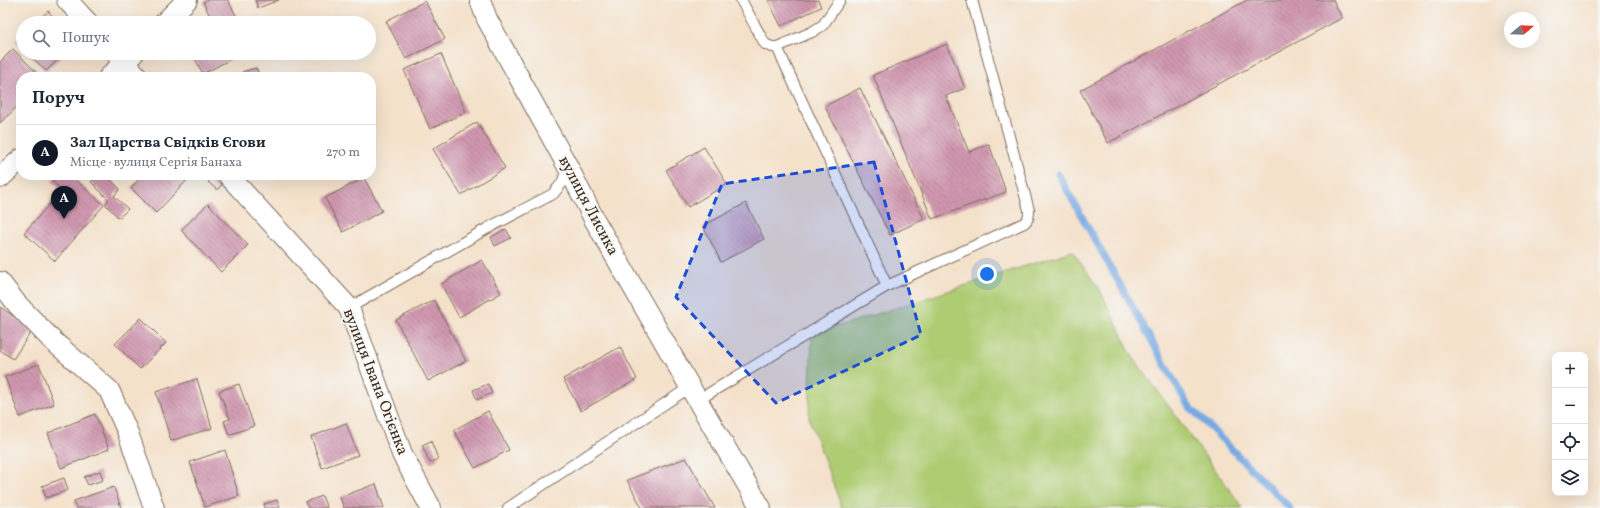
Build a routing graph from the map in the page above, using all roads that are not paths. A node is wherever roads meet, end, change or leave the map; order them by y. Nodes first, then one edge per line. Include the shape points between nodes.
1 (67, 0) edge
2 (187, 0) edge
3 (480, 0) edge
4 (741, 0) edge
5 (840, 0) edge
6 (972, 0) edge
7 (82, 16) edge
8 (171, 16) edge
9 (777, 47) junction
10 (122, 60) edge
11 (127, 60) edge
12 (112, 72) edge
13 (135, 72) edge
14 (16, 164) edge
15 (568, 167) junction
16 (0, 178) edge
17 (233, 180) edge
18 (0, 282) edge
19 (887, 286) junction
20 (349, 308) junction
21 (697, 398) junction
22 (154, 508) edge
23 (431, 508) edge
24 (508, 508) edge
25 (761, 508) edge

1 - 7 street
2 - 8 street
3 - 15 street, вулиця Лисика via 487,20
4 - 9 lane via 765,44
5 - 9 lane via 823,25 799,39
6 - 19 lane via 1029,215 1028,220
9 - 19 lane
10 - 12 street
11 - 13 street
14 - 16 street
15 - 20 lane via 562,183 553,194 488,228
15 - 21 street, вулиця Лисика via 594,219
17 - 20 street, вулиця Івана Огієнка
18 - 22 street via 17,304 52,340 109,390 128,434
19 - 21 lane
20 - 23 street, вулиця Івана Огієнка via 402,454
21 - 24 lane
21 - 25 street, вулиця Лисика

